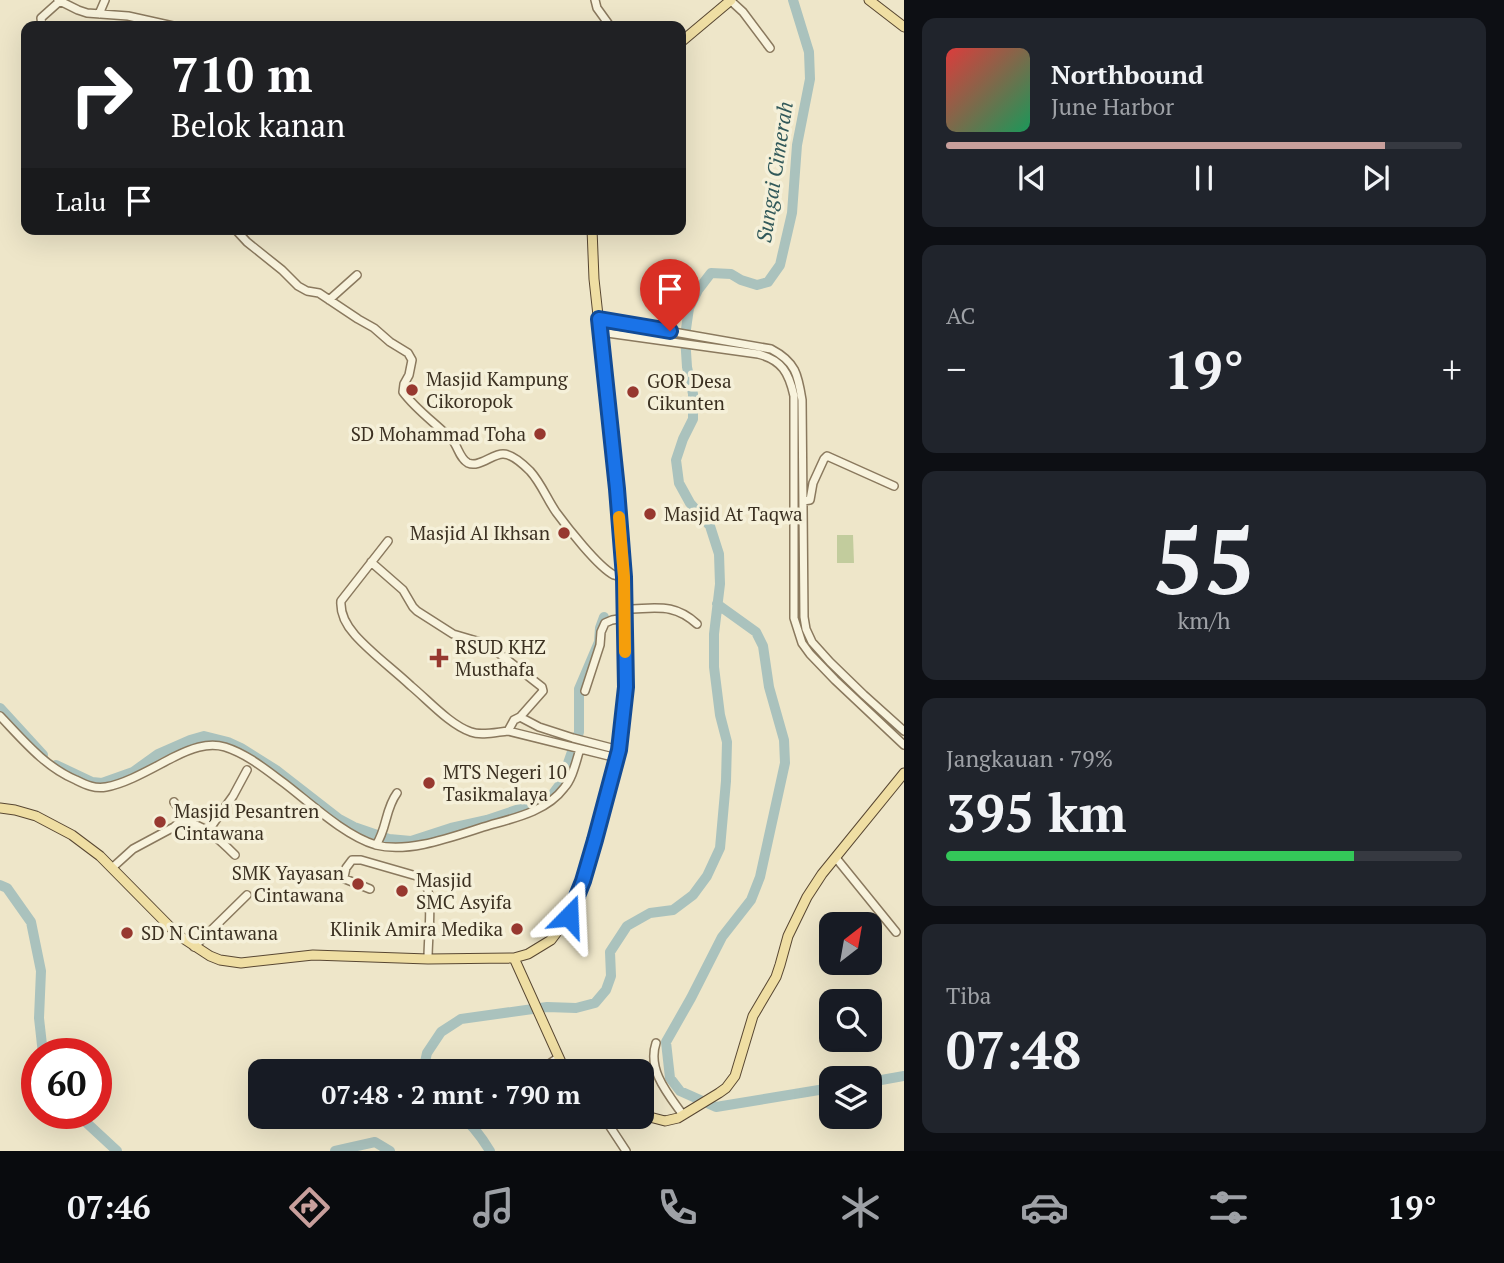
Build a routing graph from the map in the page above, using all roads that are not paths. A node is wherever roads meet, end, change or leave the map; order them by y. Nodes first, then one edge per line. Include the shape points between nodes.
1 (59, 0) edge
2 (105, 0) edge
3 (595, 0) edge
4 (731, 0) edge
5 (869, 0) edge
6 (98, 14) junction
7 (41, 21) edge
8 (150, 21) edge
9 (606, 21) edge
10 (904, 27) edge
11 (686, 38) edge
12 (770, 48) dead end
13 (240, 235) edge
14 (592, 235) edge
15 (357, 275) dead end
16 (329, 300) junction
17 (599, 319) junction
18 (600, 332) junction
19 (689, 339) junction
20 (798, 431) junction
21 (894, 486) dead end
22 (803, 501) junction
23 (794, 529) junction
24 (803, 530) junction
25 (388, 541) dead end
26 (371, 562) junction
27 (624, 577) junction
28 (625, 614) junction
29 (697, 624) dead end
30 (585, 691) dead end
31 (864, 695) junction
32 (857, 702) junction
33 (0, 716) edge
34 (520, 717) junction
35 (539, 726) junction
36 (508, 730) junction
37 (904, 731) edge
38 (535, 738) junction
39 (576, 744) junction
40 (904, 744) edge
41 (618, 754) junction
42 (247, 770) dead end
43 (904, 773) edge
44 (397, 793) dead end
45 (174, 802) dead end
46 (0, 808) edge
47 (181, 821) junction
48 (208, 831) junction
49 (380, 839) junction
50 (235, 855) dead end
51 (836, 858) junction
52 (112, 867) junction
53 (370, 889) dead end
54 (247, 895) dead end
55 (896, 932) dead end
56 (194, 947) junction
57 (514, 958) junction
58 (428, 959) junction
59 (656, 1043) dead end
60 (558, 1058) edge
61 (685, 1113) junction
62 (654, 1118) edge
63 (612, 1129) edge
64 (626, 1151) edge

1 - 6 street
1 - 7 street
2 - 6 street
3 - 9 street
4 - 11 main road
4 - 12 street
5 - 10 main road
6 - 8 street
13 - 16 street via 298,286
14 - 17 main road
15 - 16 street
16 - 27 street via 410,355 410,375 403,392 456,444 464,460 475,464 502,454 520,463 533,474 584,547 614,575
17 - 18 main road
17 - 19 street via 670,331
18 - 19 street
18 - 27 main road
19 - 20 street via 771,349 789,360 799,379 802,400
20 - 22 street
20 - 23 street
21 - 22 street via 827,456 810,500
22 - 24 street
23 - 24 street
23 - 32 street via 794,618 802,643
24 - 31 street via 806,629 812,642
25 - 26 street
26 - 34 street via 417,611 453,634 487,644 542,687
26 - 36 street via 341,601 340,609 355,635 466,730 474,734
27 - 28 main road
28 - 29 street via 670,608
28 - 30 street via 605,623
28 - 41 main road via 626,687
31 - 32 street
31 - 37 street
32 - 40 street
33 - 49 street via 59,773 92,787 122,782 199,747 222,746 256,762 355,835
34 - 35 street
34 - 36 street
35 - 38 street
35 - 39 street
36 - 38 street
38 - 39 street
39 - 41 street
39 - 49 street via 565,788 529,814 409,846
41 - 57 main road via 569,916 551,940
42 - 48 street
43 - 51 main road
44 - 49 street via 388,807
45 - 47 street
46 - 52 main road via 58,827
47 - 48 street
47 - 52 street
48 - 50 street
51 - 55 street
51 - 61 main road via 816,882 794,923 776,977 754,1016 735,1076 726,1088
52 - 56 main road
53 - 58 street via 345,879 352,860 426,882
54 - 56 street
56 - 58 main road via 241,963 313,956
57 - 58 main road
57 - 60 main road
59 - 61 street via 656,1070
61 - 62 main road via 665,1121
63 - 64 street

